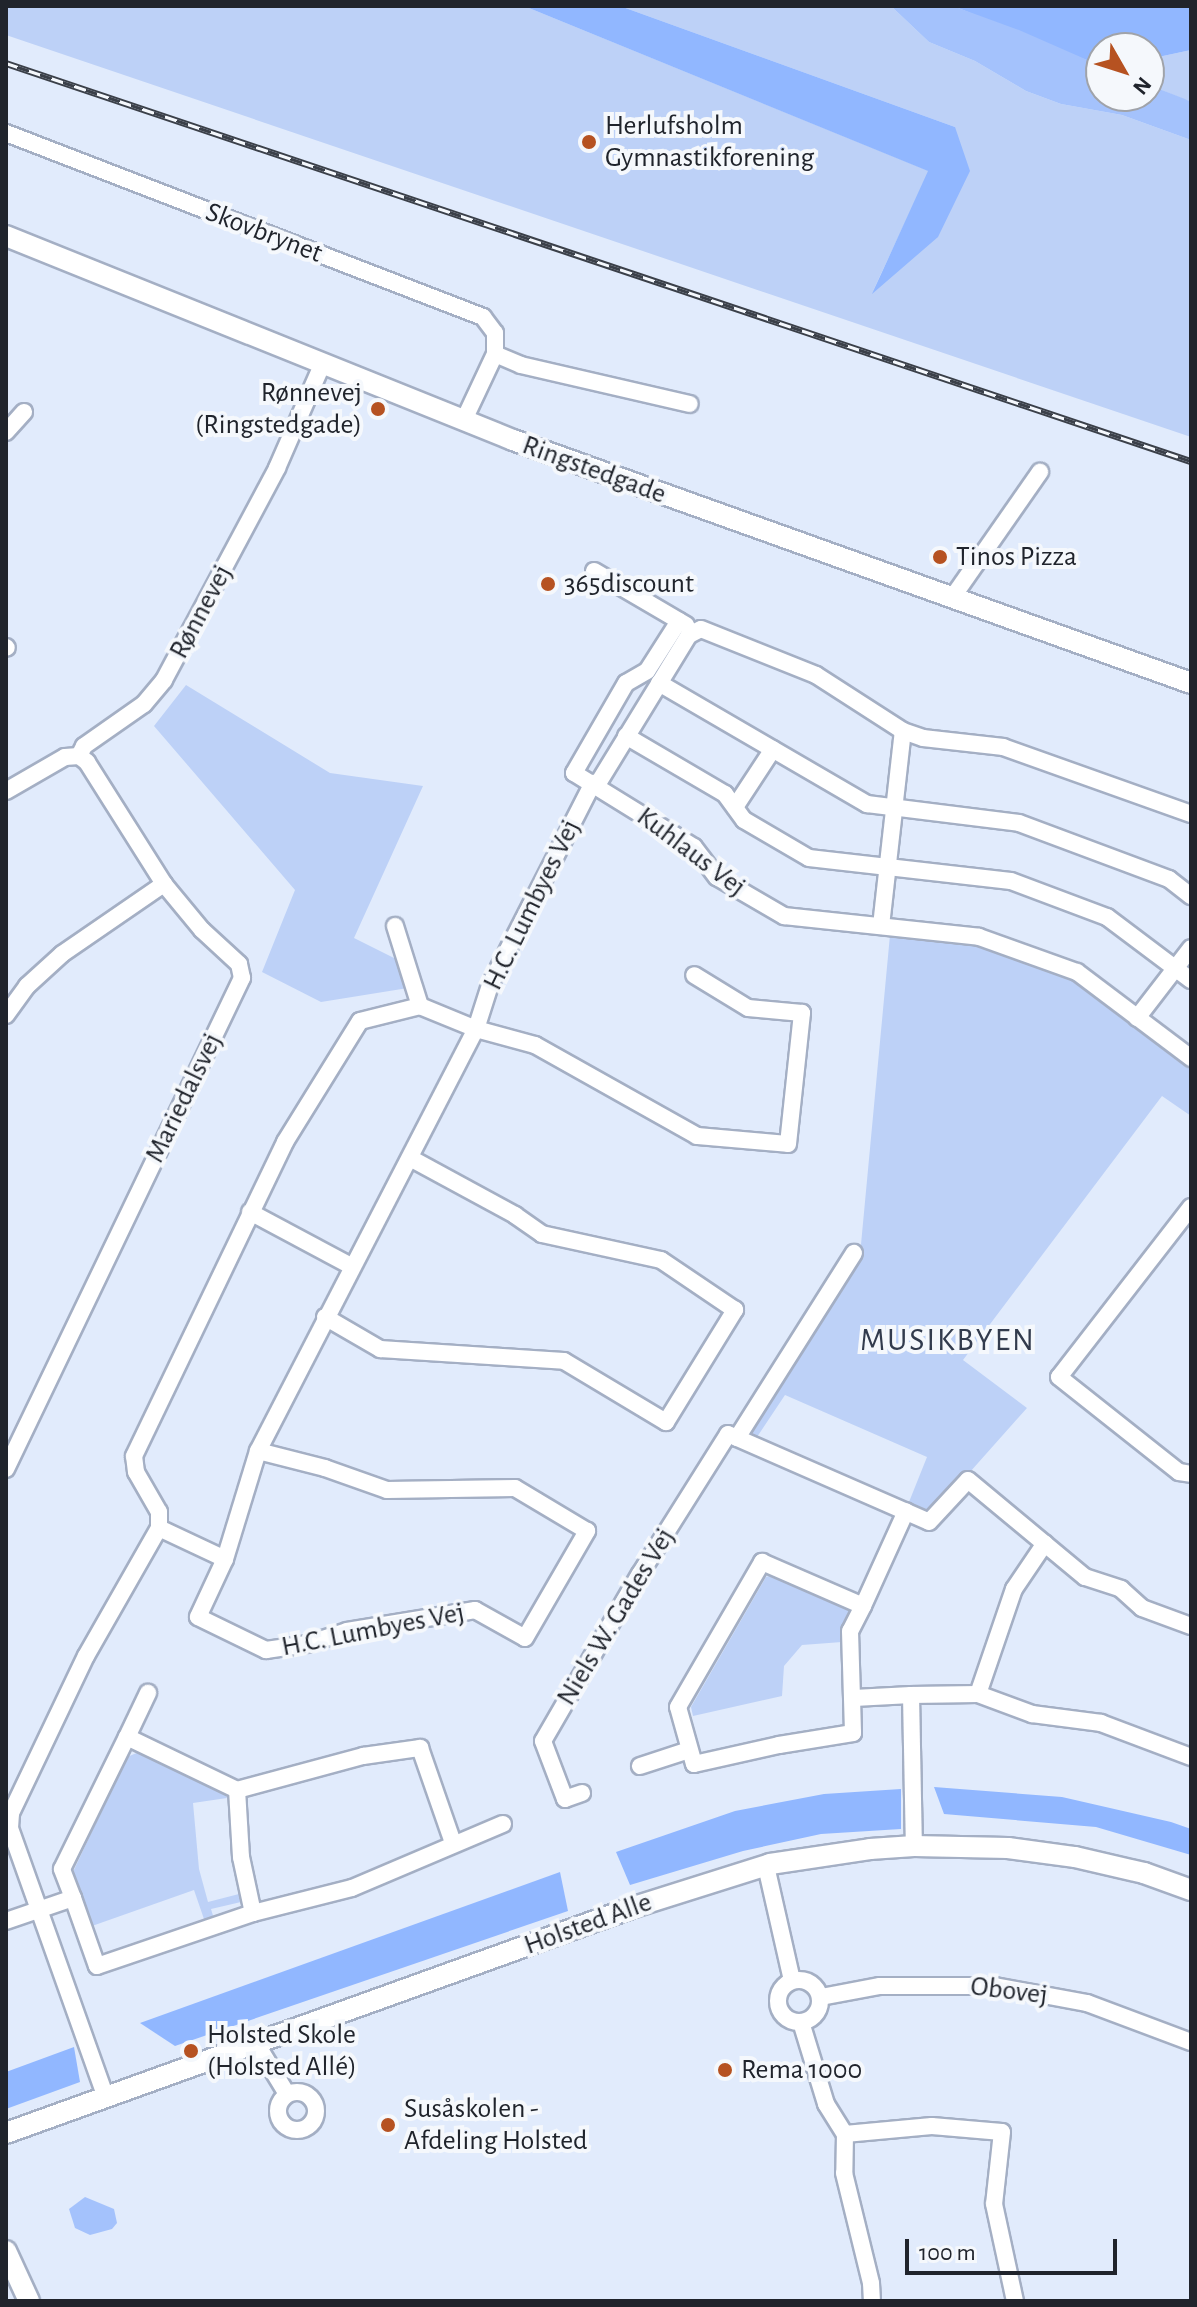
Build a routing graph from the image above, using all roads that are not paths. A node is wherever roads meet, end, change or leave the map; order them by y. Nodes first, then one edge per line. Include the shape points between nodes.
1 (6, 133) edge
2 (6, 236) edge
3 (495, 354) junction
4 (322, 365) junction
5 (690, 404) dead end
6 (24, 412) dead end
7 (464, 420) junction
8 (6, 432) edge
9 (1040, 472) dead end
10 (594, 571) dead end
11 (952, 598) junction
12 (679, 621) junction
13 (694, 630) junction
14 (659, 683) junction
15 (1191, 683) edge
16 (903, 731) junction
17 (626, 736) junction
18 (773, 749) junction
19 (79, 756) junction
20 (595, 784) junction
21 (6, 791) edge
22 (893, 806) junction
23 (735, 807) junction
24 (1191, 814) edge
25 (887, 866) junction
26 (164, 884) junction
27 (1191, 896) edge
28 (395, 926) dead end
29 (881, 926) junction
30 (1191, 948) edge
31 (1176, 968) junction
32 (694, 975) dead end
33 (1191, 980) edge
34 (420, 1006) junction
35 (6, 1015) edge
36 (1137, 1018) junction
37 (476, 1029) junction
38 (1191, 1058) edge
39 (410, 1158) junction
40 (250, 1212) junction
41 (1188, 1218) edge
42 (854, 1253) dead end
43 (351, 1266) junction
44 (325, 1317) junction
45 (737, 1438) junction
46 (258, 1451) junction
47 (8, 1460) edge
48 (1191, 1474) edge
49 (906, 1511) junction
50 (159, 1528) junction
51 (1045, 1543) junction
52 (225, 1559) junction
53 (863, 1606) junction
54 (1191, 1626) edge
55 (148, 1693) dead end
56 (978, 1694) junction
57 (911, 1695) junction
58 (854, 1698) junction
59 (127, 1737) junction
60 (689, 1750) junction
61 (1191, 1757) edge
62 (640, 1766) dead end
63 (237, 1790) junction
64 (582, 1793) dead end
65 (503, 1824) dead end
66 (453, 1843) junction
67 (914, 1846) junction
68 (766, 1866) junction
69 (1191, 1890) edge
70 (73, 1898) junction
71 (39, 1909) junction
72 (253, 1913) junction
73 (6, 1921) edge
74 (792, 1980) junction
75 (821, 1997) junction
76 (801, 2022) junction
77 (1191, 2042) edge
78 (256, 2043) junction
79 (287, 2094) dead end
80 (105, 2095) junction
81 (6, 2133) edge
82 (845, 2134) junction
83 (6, 2251) edge
84 (29, 2301) edge
85 (872, 2301) edge
86 (1015, 2301) edge

1 - 3 street, Skovbrynet via 483,317 495,333
2 - 4 street, Ringstedgade
3 - 5 street via 521,365
3 - 7 street
4 - 7 street, Ringstedgade
4 - 19 street, Rønnevej via 277,468 164,680 144,704 84,746
6 - 8 street
7 - 11 street, Ringstedgade
9 - 11 street
10 - 12 street
11 - 15 street, Ringstedgade
12 - 13 street
12 - 20 street via 647,671 626,683 574,773
13 - 14 street
13 - 16 street via 708,630 816,675
14 - 17 street
14 - 18 street
16 - 22 street
16 - 24 street via 1003,747
17 - 20 street
17 - 23 street, Kuhlaus Vej via 725,794
18 - 22 street via 867,804
18 - 23 street
19 - 21 street, Rønnevej via 65,757
19 - 26 street, Mariedalsvej
20 - 29 street, Kuhlaus Vej via 694,847 717,877 784,916
20 - 37 street, H.C. Lumbyes Vej via 490,985
22 - 25 street
22 - 27 street via 1019,823 1169,879
23 - 25 street, Kuhlaus Vej via 744,820 809,858
25 - 29 street
25 - 31 street, Kuhlaus Vej via 1011,881 1107,917
26 - 35 street via 62,954 27,986
26 - 47 street, Mariedalsvej via 239,964 242,978
28 - 34 street
29 - 36 street, Kuhlaus Vej via 979,937 1077,972
30 - 31 street
31 - 33 street, Kuhlaus Vej
31 - 36 street
32 - 37 street, H.C. Lumbyes Vej via 748,1008 802,1013 788,1144 697,1136 535,1045
34 - 37 street, H.C. Lumbyes Vej
34 - 40 street via 360,1021 285,1142
36 - 38 street, Kuhlaus Vej
37 - 39 street, H.C. Lumbyes Vej
39 - 43 street, H.C. Lumbyes Vej
39 - 44 street via 542,1234 661,1260 735,1310 666,1422 564,1361 380,1349
40 - 43 street
40 - 50 street via 134,1456 136,1472 159,1512
41 - 48 street via 1059,1377 1179,1472
42 - 45 street, Niels W. Gades Vej
43 - 44 street, H.C. Lumbyes Vej
44 - 46 street, H.C. Lumbyes Vej
45 - 49 street
45 - 64 street, Niels W. Gades Vej via 728,1434 543,1741 565,1799
46 - 52 street, H.C. Lumbyes Vej
46 - 52 street, H.C. Lumbyes Vej via 387,1490 515,1488 587,1531 525,1638 475,1610 266,1650 198,1617
49 - 51 street via 929,1522 968,1480
49 - 53 street
50 - 52 street
50 - 71 street via 86,1656 11,1813 10,1828
51 - 54 street via 1085,1577 1121,1589 1142,1608
51 - 56 street via 1014,1589
53 - 58 street via 850,1631
53 - 60 street via 762,1562 678,1707
55 - 59 street
56 - 57 street
56 - 61 street via 1032,1714 1101,1723
57 - 58 street
57 - 67 street
58 - 60 street via 853,1733 694,1764
59 - 63 street
59 - 70 street via 62,1869
60 - 62 street
63 - 66 street via 363,1756 420,1748
63 - 72 street via 241,1857
65 - 66 street
66 - 72 street via 352,1888
67 - 68 street, Holsted Alle via 820,1854
67 - 69 street, Holsted Alle via 1008,1848 1075,1857
68 - 74 street
68 - 78 street, Holsted Alle via 713,1880
70 - 71 street
70 - 72 street via 97,1966
71 - 73 street
71 - 80 street
74 - 75 street via 810,1982
74 - 76 street via 779,1995 779,2008 788,2019
75 - 76 street via 814,2016
75 - 77 street, Obovej via 880,1986 995,1986 1087,2003
76 - 82 street via 826,2104
78 - 79 street
78 - 80 street, Holsted Alle
80 - 81 street, Holsted Alle
82 - 85 street via 844,2173
82 - 86 street via 932,2126 1002,2132 994,2204
83 - 84 street

